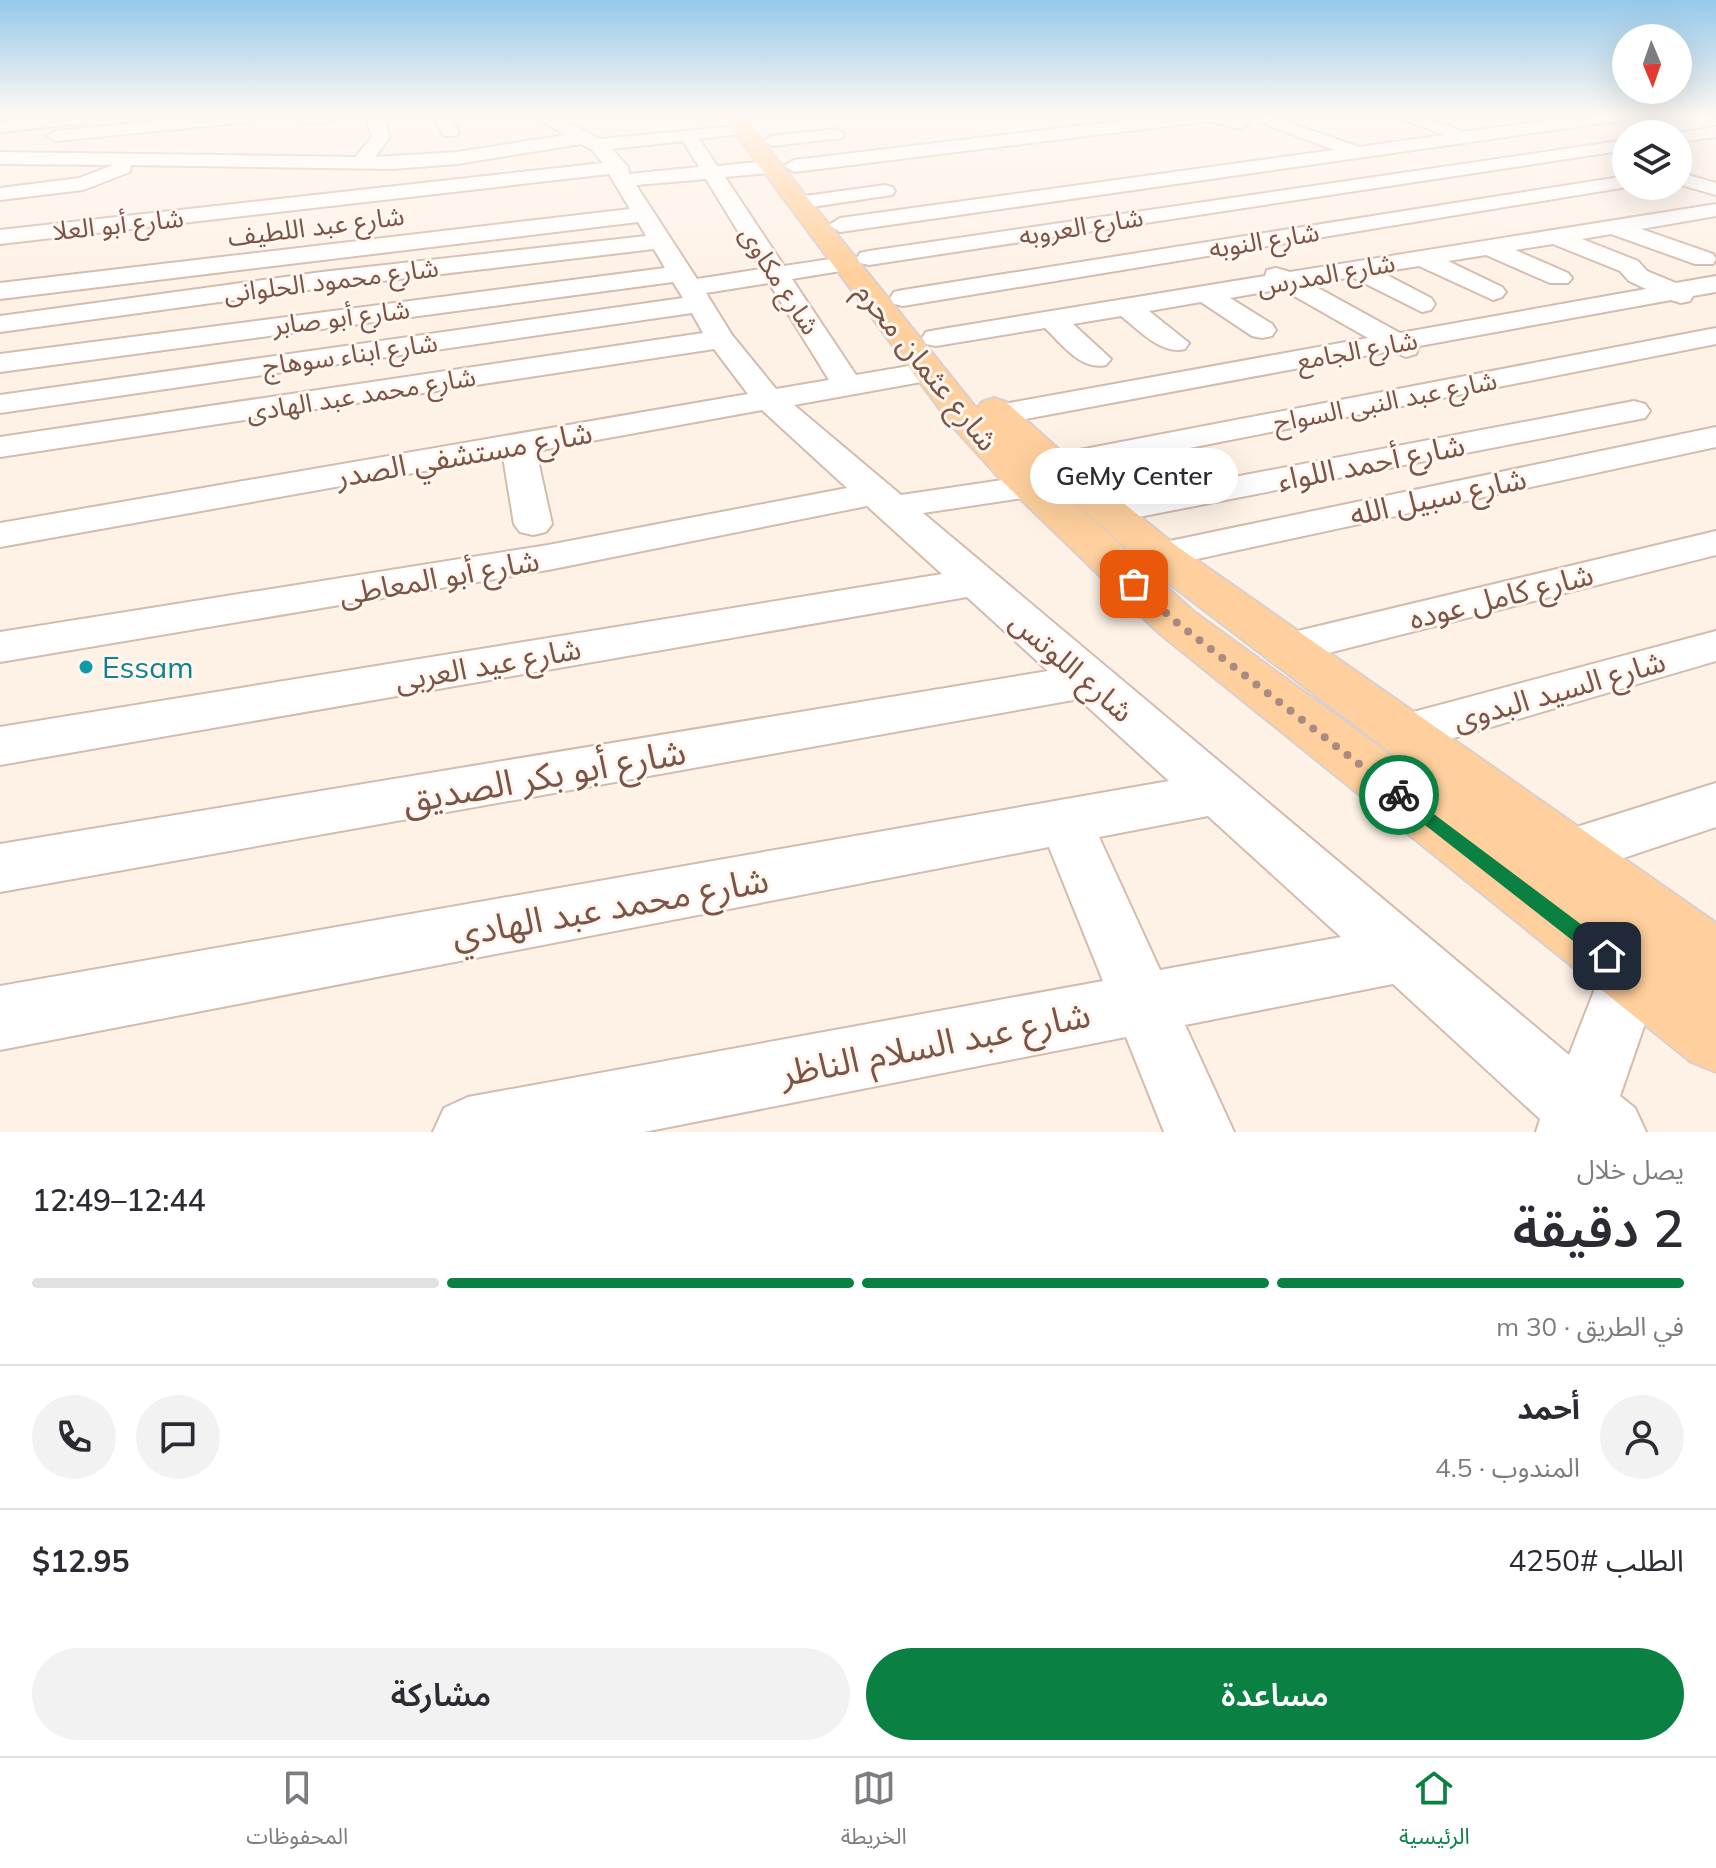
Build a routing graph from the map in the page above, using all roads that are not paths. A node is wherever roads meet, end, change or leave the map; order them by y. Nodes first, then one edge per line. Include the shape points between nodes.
1 (71, 168) edge
2 (126, 168) edge
3 (333, 168) joint
4 (524, 168) edge
5 (593, 168) edge
6 (669, 168) edge
7 (709, 168) edge
8 (765, 168) edge
9 (836, 168) edge
10 (888, 168) edge
11 (1158, 168) edge
12 (1247, 168) edge
13 (1468, 168) edge
14 (1716, 168) edge
15 (712, 172) junction
16 (1692, 173) edge
17 (0, 174) edge
18 (1178, 177) junction
19 (1391, 179) junction
20 (793, 180) edge
21 (1692, 181) edge
22 (258, 182) dead end
23 (1612, 184) edge
24 (1716, 189) edge
25 (0, 194) edge
26 (324, 201) junction
27 (1013, 201) junction
28 (1234, 202) junction
29 (85, 204) dead end
30 (1472, 207) junction
31 (1716, 210) edge
32 (1164, 213) junction
33 (0, 214) edge
34 (642, 214) edge
35 (1613, 227) junction
36 (1058, 229) junction
37 (1556, 236) junction
38 (0, 237) edge
39 (1225, 246) junction
40 (1488, 247) junction
41 (324, 252) junction
42 (1421, 258) junction
43 (1712, 261) edge
44 (1355, 269) junction
45 (777, 275) junction
46 (1559, 278) dead end
47 (322, 280) junction
48 (1285, 280) junction
49 (0, 291) edge
50 (1493, 292) dead end
51 (1674, 292) junction
52 (1208, 295) junction
53 (903, 298) junction
54 (1422, 304) dead end
55 (1128, 308) junction
56 (1716, 309) edge
57 (63, 316) junction
58 (323, 319) junction
59 (1053, 321) junction
60 (0, 324) edge
61 (1262, 330) dead end
62 (1175, 343) dead end
63 (1396, 343) junction
64 (1707, 343) edge
65 (932, 355) junction
66 (43, 357) junction
67 (1096, 359) dead end
68 (0, 363) edge
69 (847, 385) junction
70 (1472, 385) junction
71 (768, 399) junction
72 (0, 404) edge
73 (1634, 411) dead end
74 (998, 414) junction
75 (1716, 437) edge
76 (518, 445) junction
77 (0, 447) edge
78 (1042, 476) junction
79 (883, 500) junction
80 (1108, 512) junction
81 (533, 524) dead end
82 (0, 535) edge
83 (1716, 543) edge
84 (1160, 555) junction
85 (977, 582) junction
86 (1716, 646) edge
87 (0, 647) edge
88 (1285, 649) junction
89 (1089, 681) junction
90 (1402, 734) junction
91 (0, 746) edge
92 (1219, 793) junction
93 (1716, 805) edge
94 (1065, 822) junction
95 (1567, 853) junction
96 (0, 868) edge
97 (1403, 954) junction
98 (1716, 962) edge
99 (1631, 974) junction
100 (1143, 1003) junction
101 (0, 1018) edge
102 (1716, 1037) edge
103 (1587, 1125) edge
104 (474, 1131) edge
105 (1199, 1132) edge

1 - 17 street
2 - 25 street via 83,184
3 - 22 street
3 - 26 street
4 - 34 street
5 - 34 street
6 - 34 street
7 - 15 street, شارع مكاوى
8 - 20 street
9 - 20 street
10 - 20 street via 901,183
11 - 18 street
12 - 18 street
13 - 19 street, شارع العروبه
14 - 16 street
15 - 20 street
15 - 34 street
15 - 45 street, شارع مكاوى
18 - 27 street
18 - 28 street
19 - 28 street, شارع العروبه
19 - 30 street
20 - 27 street
20 - 36 street, شارع العروبه
20 - 45 street
20 - 53 main road, شارع عثمان محرم
20 - 65 main road, شارع عثمان محرم
21 - 24 street
23 - 30 street, شارع النوبه
26 - 34 street, شارع أبو العلا
26 - 38 street, شارع أبو العلا
26 - 41 street
27 - 36 street
28 - 32 street, شارع العروبه
29 - 33 street
30 - 37 street
30 - 39 street, شارع النوبه
31 - 35 street, شارع المدرس
32 - 36 street, شارع العروبه
32 - 39 street
34 - 41 street
34 - 45 street
34 - 47 street, شارع محمود الحلوانى
34 - 58 street, شارع أبو صابر
34 - 71 street, شارع اللوتس
34 - 72 street, شارع ابناء سوهاج
34 - 77 street, شارع محمد عبد الهادى
35 - 37 street, شارع المدرس
35 - 43 street
37 - 40 street, شارع المدرس
37 - 51 street via 1629,266 1638,276
39 - 48 street
39 - 53 street, شارع النوبه
40 - 42 street, شارع المدرس
40 - 46 street
41 - 49 street
42 - 44 street, شارع المدرس
42 - 50 street
43 - 51 street, شارع الجامع
44 - 48 street, شارع المدرس
44 - 54 street
45 - 69 street, شارع مكاوى
47 - 57 street, شارع محمود الحلوانى
47 - 58 street
48 - 52 street, شارع المدرس
48 - 63 street
51 - 56 street
51 - 63 street, شارع الجامع
52 - 55 street, شارع المدرس
52 - 61 street
53 - 65 main road, شارع عثمان محرم
55 - 59 street, شارع المدرس
55 - 62 street
57 - 60 street, شارع محمود الحلوانى
57 - 66 street
58 - 66 street, شارع أبو صابر
59 - 65 street, شارع المدرس
59 - 67 street
63 - 70 street
63 - 74 street, شارع الجامع
64 - 70 street, شارع عبد النبى السواح
65 - 69 street, شارع مستشفي الصدر
65 - 74 main road, شارع عثمان محرم
65 - 78 main road, شارع عثمان محرم
66 - 68 street, شارع أبو صابر
69 - 71 street, شارع مستشفي الصدر
70 - 78 street, شارع عبد النبى السواح
71 - 76 street, شارع مستشفي الصدر
71 - 79 street, شارع اللوتس
73 - 80 street, شارع أحمد اللواء
74 - 78 main road, شارع عثمان محرم
75 - 84 street, شارع سبيل الله
76 - 81 street
76 - 82 street, شارع مستشفي الصدر
78 - 79 street, شارع عبد النبى السواح
78 - 80 main road, شارع عثمان محرم
78 - 99 main road, شارع عثمان محرم via 1176,622
79 - 85 street, شارع اللوتس
79 - 87 street, شارع أبو المعاطى via 454,576
80 - 84 main road, شارع عثمان محرم
83 - 88 street, شارع كامل عوده
84 - 88 main road, شارع عثمان محرم
85 - 89 street, شارع اللوتس
85 - 91 street, شارع عيد العربى
86 - 90 street, شارع السيد البدوى
88 - 90 main road, شارع عثمان محرم
89 - 92 street, شارع اللوتس
89 - 96 street, شارع أبو بكر الصديق
90 - 95 main road, شارع عثمان محرم
92 - 94 street, شارع محمد عبد الهادي
92 - 97 street, شارع اللوتس
93 - 95 street
94 - 100 street
94 - 101 street, شارع محمد عبد الهادي
95 - 98 main road, شارع عثمان محرم
97 - 100 street, شارع عبد السلام الناظر
97 - 103 street, شارع اللوتس
99 - 102 main road, شارع عثمان محرم
99 - 103 street
100 - 104 street, شارع عبد السلام الناظر
100 - 105 street

